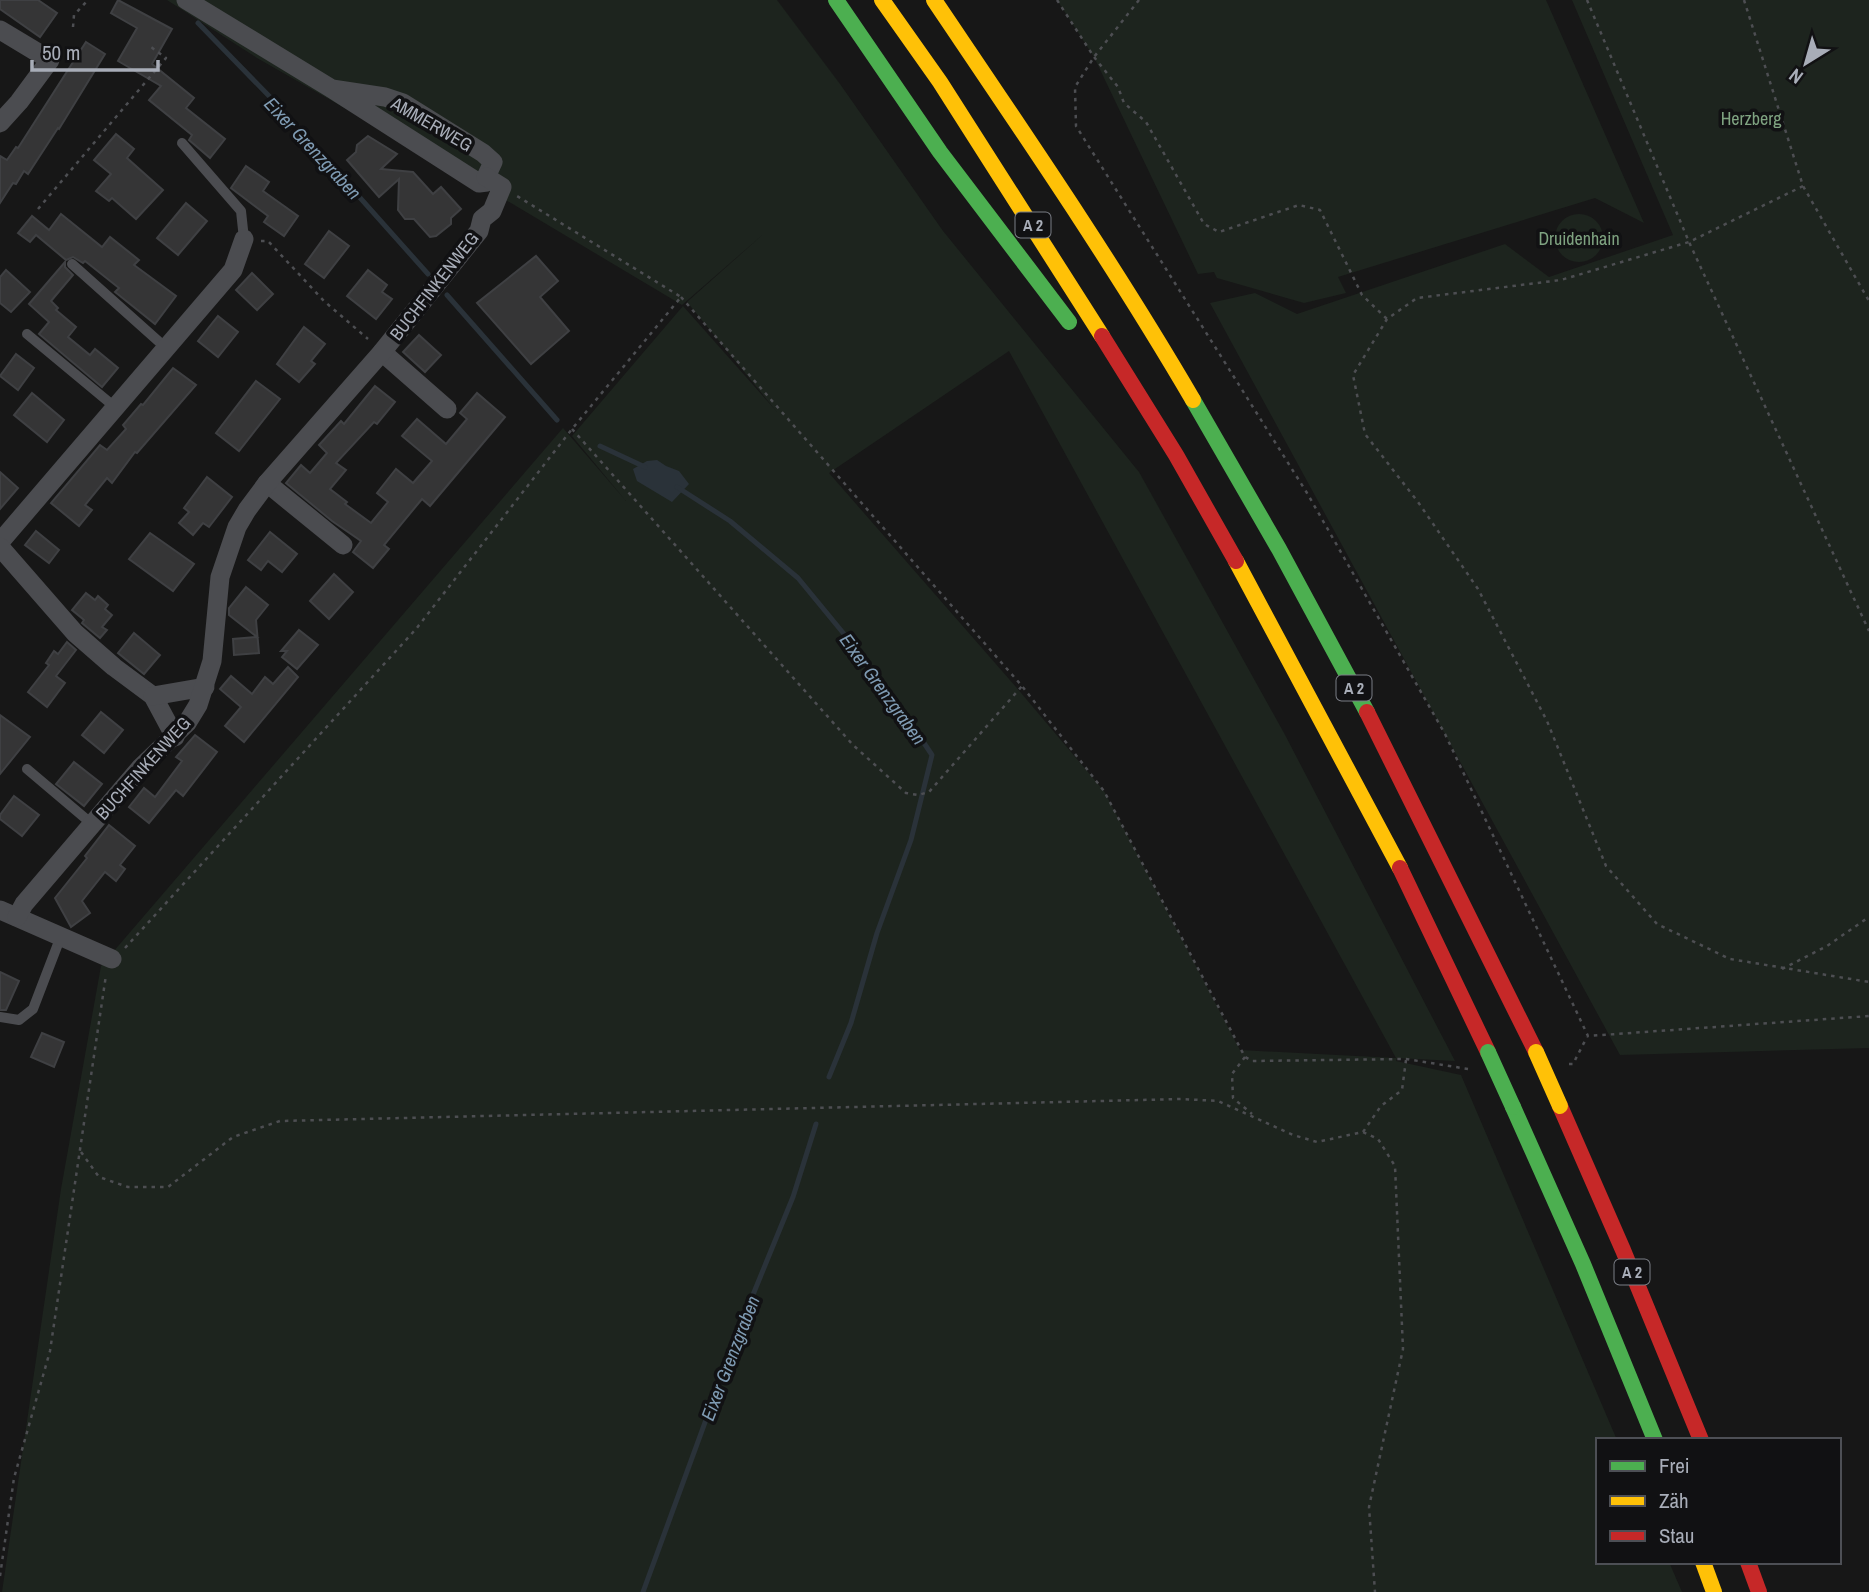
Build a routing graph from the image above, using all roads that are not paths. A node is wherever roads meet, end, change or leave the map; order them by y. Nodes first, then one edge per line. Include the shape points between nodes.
1 (186, 0) edge
2 (836, 0) edge
3 (883, 0) edge
4 (934, 0) edge
5 (968, 24) dead end
6 (0, 30) edge
7 (975, 58) junction
8 (332, 89) junction
9 (0, 123) edge
10 (181, 143) dead end
11 (489, 182) junction
12 (244, 239) joint
13 (72, 264) dead end
14 (27, 334) dead end
15 (1079, 337) dead end
16 (166, 348) junction
17 (382, 352) junction
18 (1108, 377) dead end
19 (116, 408) junction
20 (447, 409) dead end
21 (1176, 455) junction
22 (267, 483) junction
23 (0, 544) edge
24 (343, 545) dead end
25 (205, 687) junction
26 (153, 696) junction
27 (175, 737) junction
28 (27, 769) dead end
29 (92, 824) junction
30 (9, 913) edge
31 (61, 936) junction
32 (112, 959) road end
33 (0, 1017) edge
34 (1653, 1438) edge
35 (1700, 1438) edge
36 (1704, 1564) edge
37 (1749, 1564) edge
38 (1714, 1592) edge
39 (1759, 1592) edge

1 - 8 street, AMMERWEG
2 - 15 highway via 940,152
3 - 21 highway, A 2 via 1021,206
4 - 7 highway, A 2
5 - 7 highway
6 - 9 street via 50,60
7 - 35 highway, A 2, bridge via 1154,334 1279,549 1384,743 1536,1052
8 - 11 street, AMMERWEG
8 - 11 street, AMMERWEG via 403,103 493,162
10 - 12 lane via 241,211
11 - 17 street, BUCHFINKENWEG via 492,211
12 - 16 street via 233,270
13 - 16 lane
14 - 19 lane
16 - 19 street
17 - 20 street, BUCHFINKENWEG
17 - 22 street, BUCHFINKENWEG
18 - 21 highway
19 - 23 street
21 - 34 highway, A 2, bridge via 1402,872 1583,1264
22 - 24 street
22 - 25 street, BUCHFINKENWEG via 237,527 227,551
23 - 26 street via 75,633
25 - 26 street
25 - 27 street, BUCHFINKENWEG
26 - 27 street
27 - 29 street, BUCHFINKENWEG via 141,767
28 - 29 lane
29 - 30 street, BUCHFINKENWEG via 24,904
30 - 31 street
31 - 32 street
31 - 33 lane via 33,1009 19,1020
36 - 38 highway
37 - 39 highway

